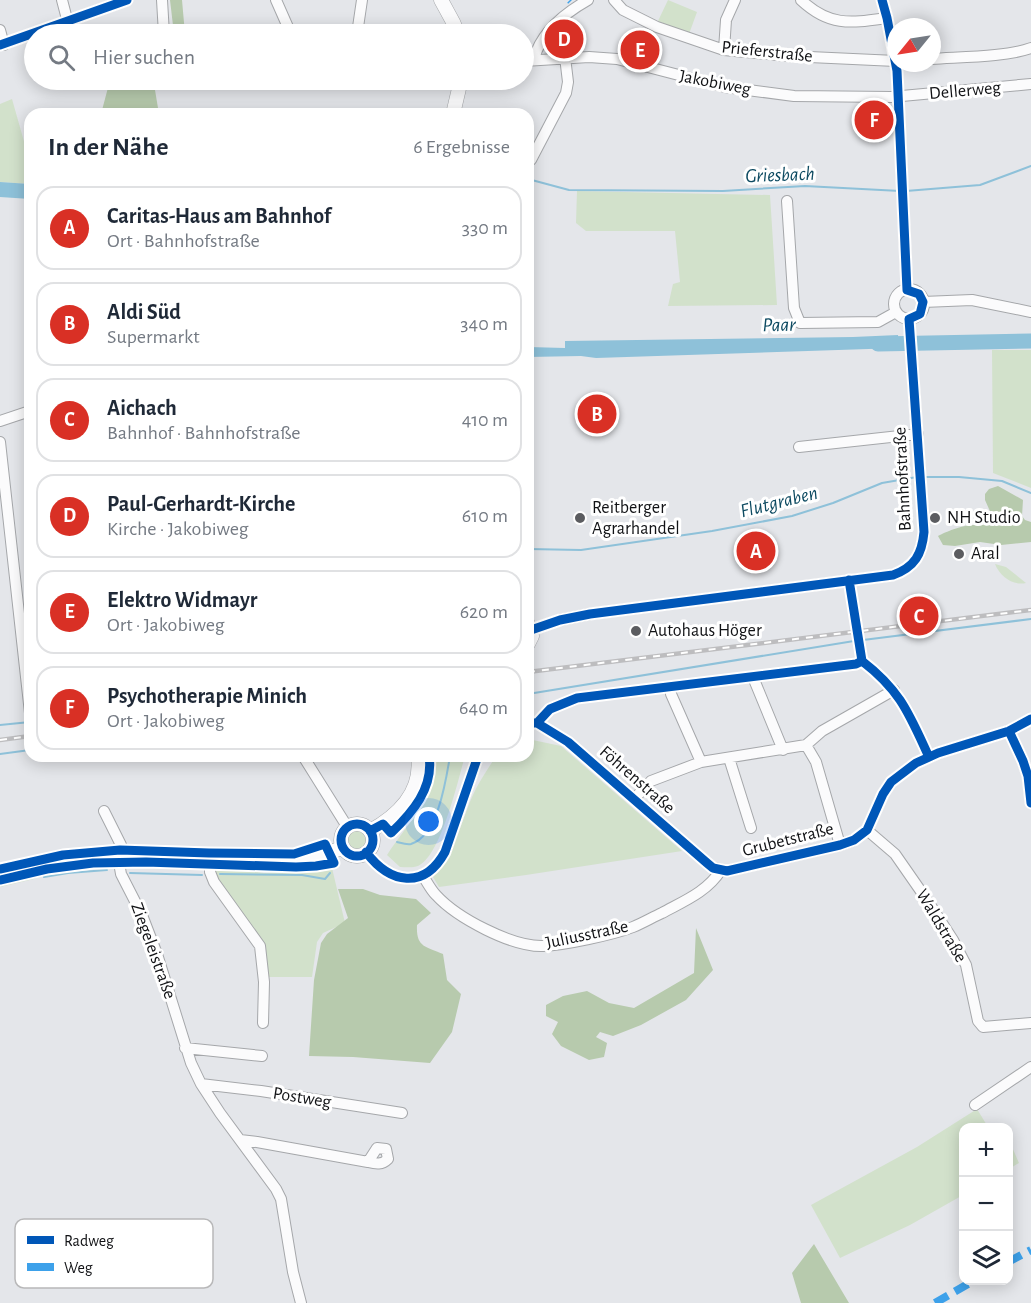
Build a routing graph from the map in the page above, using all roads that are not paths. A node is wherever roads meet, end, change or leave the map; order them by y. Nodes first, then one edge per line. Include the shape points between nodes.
1 (62, 0) edge
2 (127, 0) edge
3 (162, 0) edge
4 (276, 0) edge
5 (362, 0) edge
6 (441, 0) edge
7 (588, 0) edge
8 (614, 0) edge
9 (735, 0) edge
10 (801, 0) edge
11 (882, 0) edge
12 (882, 19) junction
13 (68, 22) junction
14 (62, 24) edge
15 (163, 24) edge
16 (287, 24) edge
17 (358, 24) edge
18 (454, 24) edge
19 (0, 30) edge
20 (887, 34) edge
21 (24, 37) edge
22 (2, 45) edge
23 (1031, 48) edge
24 (724, 50) junction
25 (534, 52) edge
26 (565, 57) junction
27 (941, 58) edge
28 (534, 60) edge
29 (887, 62) edge
30 (897, 72) edge
31 (1031, 84) edge
32 (459, 90) edge
33 (898, 97) junction
34 (454, 108) edge
35 (534, 154) edge
36 (787, 201) dead end
37 (907, 290) junction
38 (923, 302) junction
39 (896, 312) junction
40 (1031, 312) edge
41 (909, 319) junction
42 (24, 413) edge
43 (0, 421) edge
44 (918, 434) junction
45 (0, 442) edge
46 (799, 447) dead end
47 (534, 626) edge
48 (24, 659) edge
49 (755, 682) dead end
50 (894, 690) dead end
51 (671, 694) dead end
52 (1031, 719) edge
53 (534, 723) edge
54 (1009, 731) junction
55 (806, 745) junction
56 (783, 750) junction
57 (729, 758) junction
58 (307, 762) edge
59 (418, 762) edge
60 (476, 762) edge
61 (700, 762) junction
62 (634, 800) junction
63 (1031, 803) edge
64 (104, 811) dead end
65 (348, 828) junction
66 (751, 828) dead end
67 (867, 830) junction
68 (370, 831) junction
69 (840, 844) junction
70 (343, 847) junction
71 (366, 852) junction
72 (118, 857) junction
73 (210, 860) junction
74 (721, 870) junction
75 (0, 875) edge
76 (423, 876) junction
77 (263, 1023) dead end
78 (1031, 1023) edge
79 (185, 1048) junction
80 (262, 1056) dead end
81 (1031, 1067) edge
82 (201, 1084) junction
83 (975, 1105) dead end
84 (402, 1113) dead end
85 (240, 1140) junction
86 (368, 1162) dead end
87 (301, 1303) edge

1 - 13 street
2 - 13 street
3 - 15 street
4 - 16 street
5 - 17 street
6 - 18 main road
7 - 25 street, Jakobiweg via 542,37
8 - 24 street, Prieferstraße via 657,27
9 - 24 street via 726,20
10 - 12 street via 836,22
11 - 12 street
12 - 20 street
13 - 14 street
19 - 22 street
21 - 22 street
23 - 27 street
24 - 29 street, Prieferstraße
26 - 28 street, Jakobiweg
26 - 33 street, Jakobiweg via 617,59 710,84 764,93
26 - 35 street via 566,93
30 - 33 street
31 - 33 street, Dellerweg
32 - 34 main road
33 - 37 street
36 - 39 street via 794,308 800,323 878,322
37 - 38 street via 919,294
37 - 39 street via 895,298
38 - 40 street via 972,300
38 - 41 street via 920,314
39 - 41 street
41 - 44 street, Bahnhofstraße
42 - 43 street
44 - 46 street
44 - 47 street, Bahnhofstraße via 923,546 917,560 904,571 590,614
45 - 48 street
49 - 56 street
50 - 55 street via 822,731
51 - 61 street
52 - 54 street
53 - 62 street, Föhrenstraße via 568,742
54 - 63 street via 1026,769
54 - 67 street via 916,763 883,794
55 - 56 street
55 - 69 street via 816,762
56 - 57 street
57 - 61 street
57 - 66 street
58 - 65 street
59 - 68 main road via 417,781 410,798
60 - 76 street via 445,852
61 - 62 street via 651,782
62 - 74 street, Föhrenstraße via 707,863
64 - 72 street, Ziegeleistraße via 121,845
65 - 68 main road via 357,824
65 - 70 main road via 342,837
67 - 69 street, Grubetstraße
67 - 78 street, Waldstraße via 895,854 953,940 966,965 978,1022 983,1027
68 - 71 main road via 373,842
69 - 74 street, Grubetstraße
70 - 71 main road via 356,856
70 - 73 main road via 324,856 297,861
71 - 76 street via 394,877
72 - 73 main road
72 - 75 main road via 56,862
72 - 79 street, Ziegeleistraße via 121,874 160,963
73 - 77 street via 214,882 260,946
74 - 76 street, Juliusstraße via 691,898 633,927 543,946 507,938 461,915 436,895
79 - 80 street
79 - 82 street, Ziegeleistraße
81 - 83 street
82 - 84 street, Postweg
82 - 85 street, Ziegeleistraße
85 - 86 street
85 - 87 street, Ziegeleistraße via 281,1199

